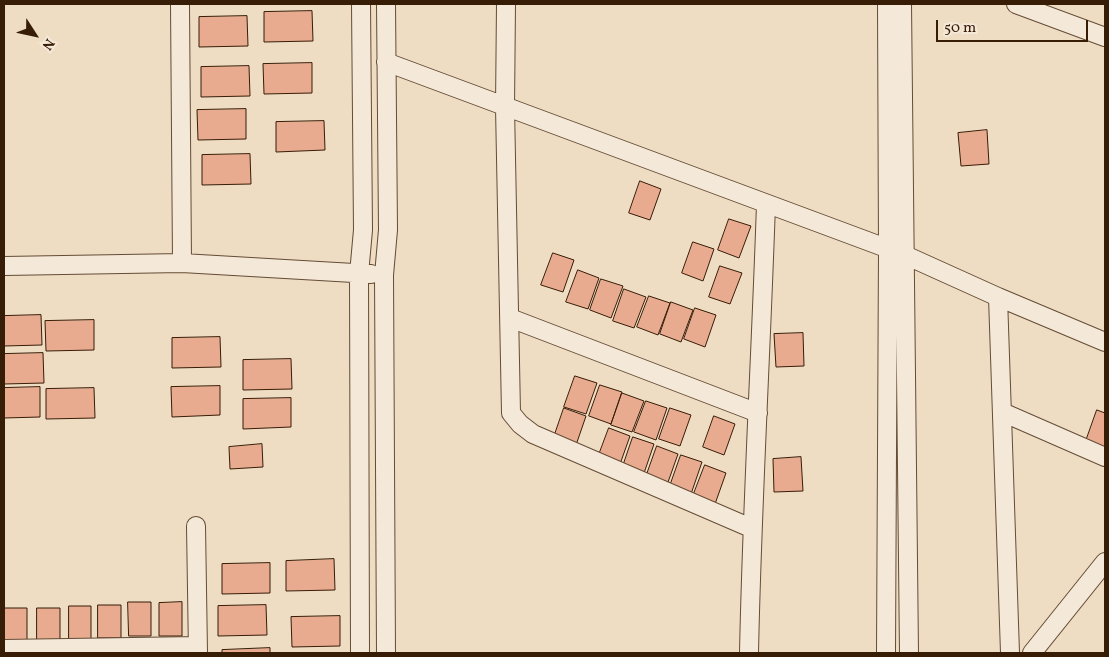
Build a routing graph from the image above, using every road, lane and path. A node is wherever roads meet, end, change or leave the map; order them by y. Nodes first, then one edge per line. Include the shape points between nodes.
1 (180, 4) edge
2 (361, 4) edge
3 (386, 4) edge
4 (506, 4) edge
5 (887, 4) edge
6 (902, 4) edge
7 (1016, 4) edge
8 (1105, 37) edge
9 (386, 62) junction
10 (506, 107) junction
11 (766, 204) junction
12 (888, 250) junction
13 (905, 255) junction
14 (182, 263) junction
15 (4, 266) edge
16 (360, 274) junction
17 (384, 274) junction
18 (998, 297) junction
19 (510, 318) junction
20 (1105, 342) edge
21 (1002, 412) junction
22 (758, 413) junction
23 (1105, 457) edge
24 (196, 526) dead end
25 (751, 528) junction
26 (1105, 562) edge
27 (4, 649) edge
28 (197, 650) edge
29 (360, 653) edge
30 (386, 653) edge
31 (749, 653) edge
32 (886, 653) edge
33 (910, 653) edge
34 (1010, 653) edge
35 (1032, 653) edge

1 - 14 street
2 - 16 street via 363,230
3 - 9 street
4 - 10 street
5 - 12 street
6 - 13 street
7 - 8 street
9 - 10 street
9 - 17 street via 388,230
10 - 11 street
10 - 19 street
11 - 12 street
11 - 22 street
12 - 13 street
12 - 32 street
13 - 18 street
13 - 33 street
14 - 15 street
14 - 16 street
16 - 17 street
16 - 29 street
17 - 30 street
18 - 20 street
18 - 21 street
19 - 22 street
19 - 25 street via 511,413 520,424 533,434
21 - 23 street
21 - 34 street
22 - 25 street
24 - 28 street
25 - 31 street
26 - 35 street
27 - 28 street

